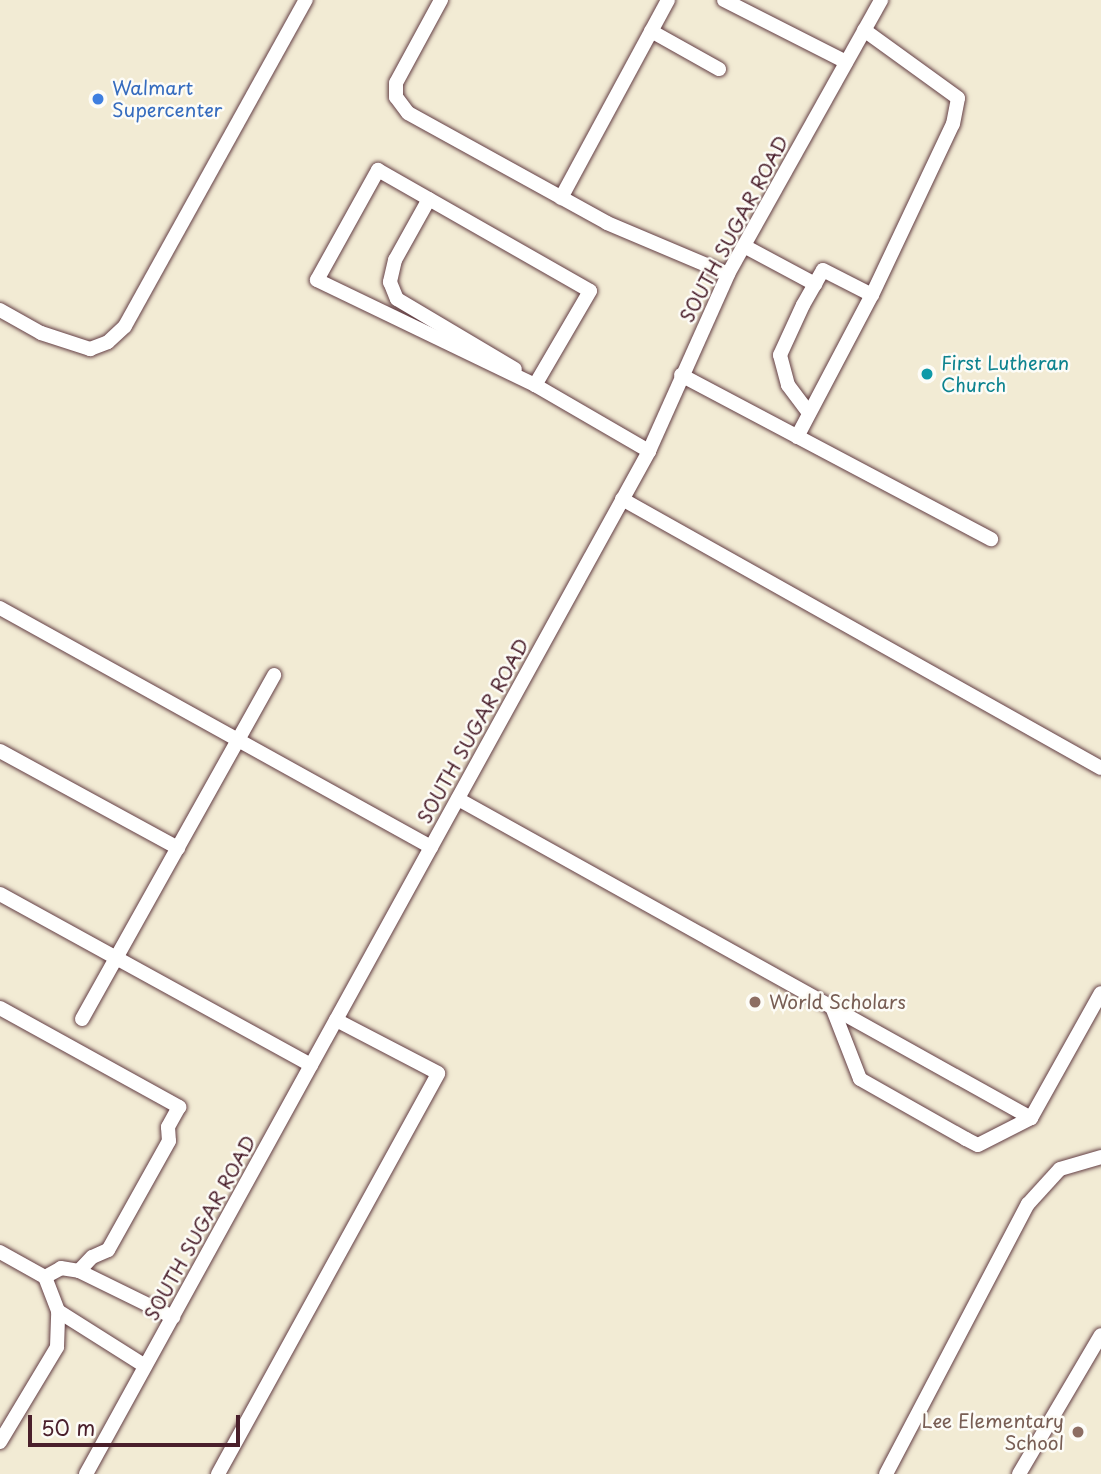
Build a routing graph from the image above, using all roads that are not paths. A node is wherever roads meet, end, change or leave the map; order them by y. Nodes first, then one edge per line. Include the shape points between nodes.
1 (306, 0) edge
2 (442, 0) edge
3 (668, 0) edge
4 (724, 0) edge
5 (881, 0) edge
6 (864, 30) junction
7 (651, 32) junction
8 (846, 62) junction
9 (719, 69) dead end
10 (561, 198) junction
11 (429, 199) junction
12 (744, 246) junction
13 (728, 274) junction
14 (815, 284) junction
15 (872, 295) junction
16 (0, 310) edge
17 (681, 375) junction
18 (536, 385) junction
19 (809, 413) junction
20 (797, 437) junction
21 (649, 451) junction
22 (622, 499) junction
23 (991, 539) dead end
24 (0, 608) edge
25 (274, 675) dead end
26 (238, 740) junction
27 (0, 751) edge
28 (1101, 768) edge
29 (458, 799) junction
30 (431, 847) junction
31 (178, 848) junction
32 (0, 894) edge
33 (117, 958) junction
34 (1101, 993) edge
35 (832, 1007) junction
36 (0, 1008) edge
37 (82, 1019) dead end
38 (336, 1020) junction
39 (311, 1065) junction
40 (1031, 1118) junction
41 (1101, 1157) edge
42 (0, 1252) edge
43 (79, 1270) junction
44 (45, 1278) junction
45 (58, 1311) junction
46 (173, 1317) junction
47 (1101, 1335) edge
48 (145, 1366) junction
49 (0, 1442) edge
50 (86, 1474) edge
51 (218, 1474) edge
52 (886, 1474) edge
53 (1019, 1474) edge

1 - 16 lane via 125,326 108,342 90,349 41,333
2 - 10 lane via 396,83 396,97 408,113
3 - 7 lane
4 - 8 lane
5 - 6 lane, SOUTH SUGAR ROAD
6 - 8 lane, SOUTH SUGAR ROAD
6 - 15 lane via 958,99 953,124
7 - 9 lane
7 - 10 lane
8 - 12 lane, SOUTH SUGAR ROAD
10 - 13 lane via 607,223
11 - 18 lane via 395,260 390,282 397,299 498,355
11 - 18 lane via 590,291
11 - 18 lane via 378,170 317,280
12 - 13 lane, SOUTH SUGAR ROAD
12 - 14 lane
13 - 17 lane, SOUTH SUGAR ROAD
14 - 15 lane via 823,270
14 - 19 lane via 780,355 788,385
15 - 19 lane
17 - 20 lane
17 - 21 lane, SOUTH SUGAR ROAD
18 - 21 lane
19 - 20 lane
20 - 23 lane
21 - 22 lane, SOUTH SUGAR ROAD
22 - 28 lane
22 - 29 lane, SOUTH SUGAR ROAD
24 - 26 lane
25 - 26 lane
26 - 30 lane
26 - 31 lane
27 - 31 lane
29 - 30 lane, SOUTH SUGAR ROAD
29 - 35 lane
30 - 38 lane, SOUTH SUGAR ROAD
31 - 33 lane
32 - 33 lane
33 - 37 lane
33 - 39 lane
34 - 40 lane
35 - 40 lane
35 - 40 lane via 860,1079 978,1145
36 - 43 lane via 179,1108 168,1127 169,1141 108,1250
38 - 39 lane, SOUTH SUGAR ROAD
38 - 51 lane via 438,1073
39 - 46 lane, SOUTH SUGAR ROAD
41 - 52 lane via 1060,1169 1028,1204
42 - 44 lane
43 - 44 lane via 61,1268
43 - 46 lane
44 - 45 lane
45 - 48 lane
45 - 49 lane via 57,1347
46 - 48 lane, SOUTH SUGAR ROAD
47 - 53 lane
48 - 50 lane, SOUTH SUGAR ROAD

